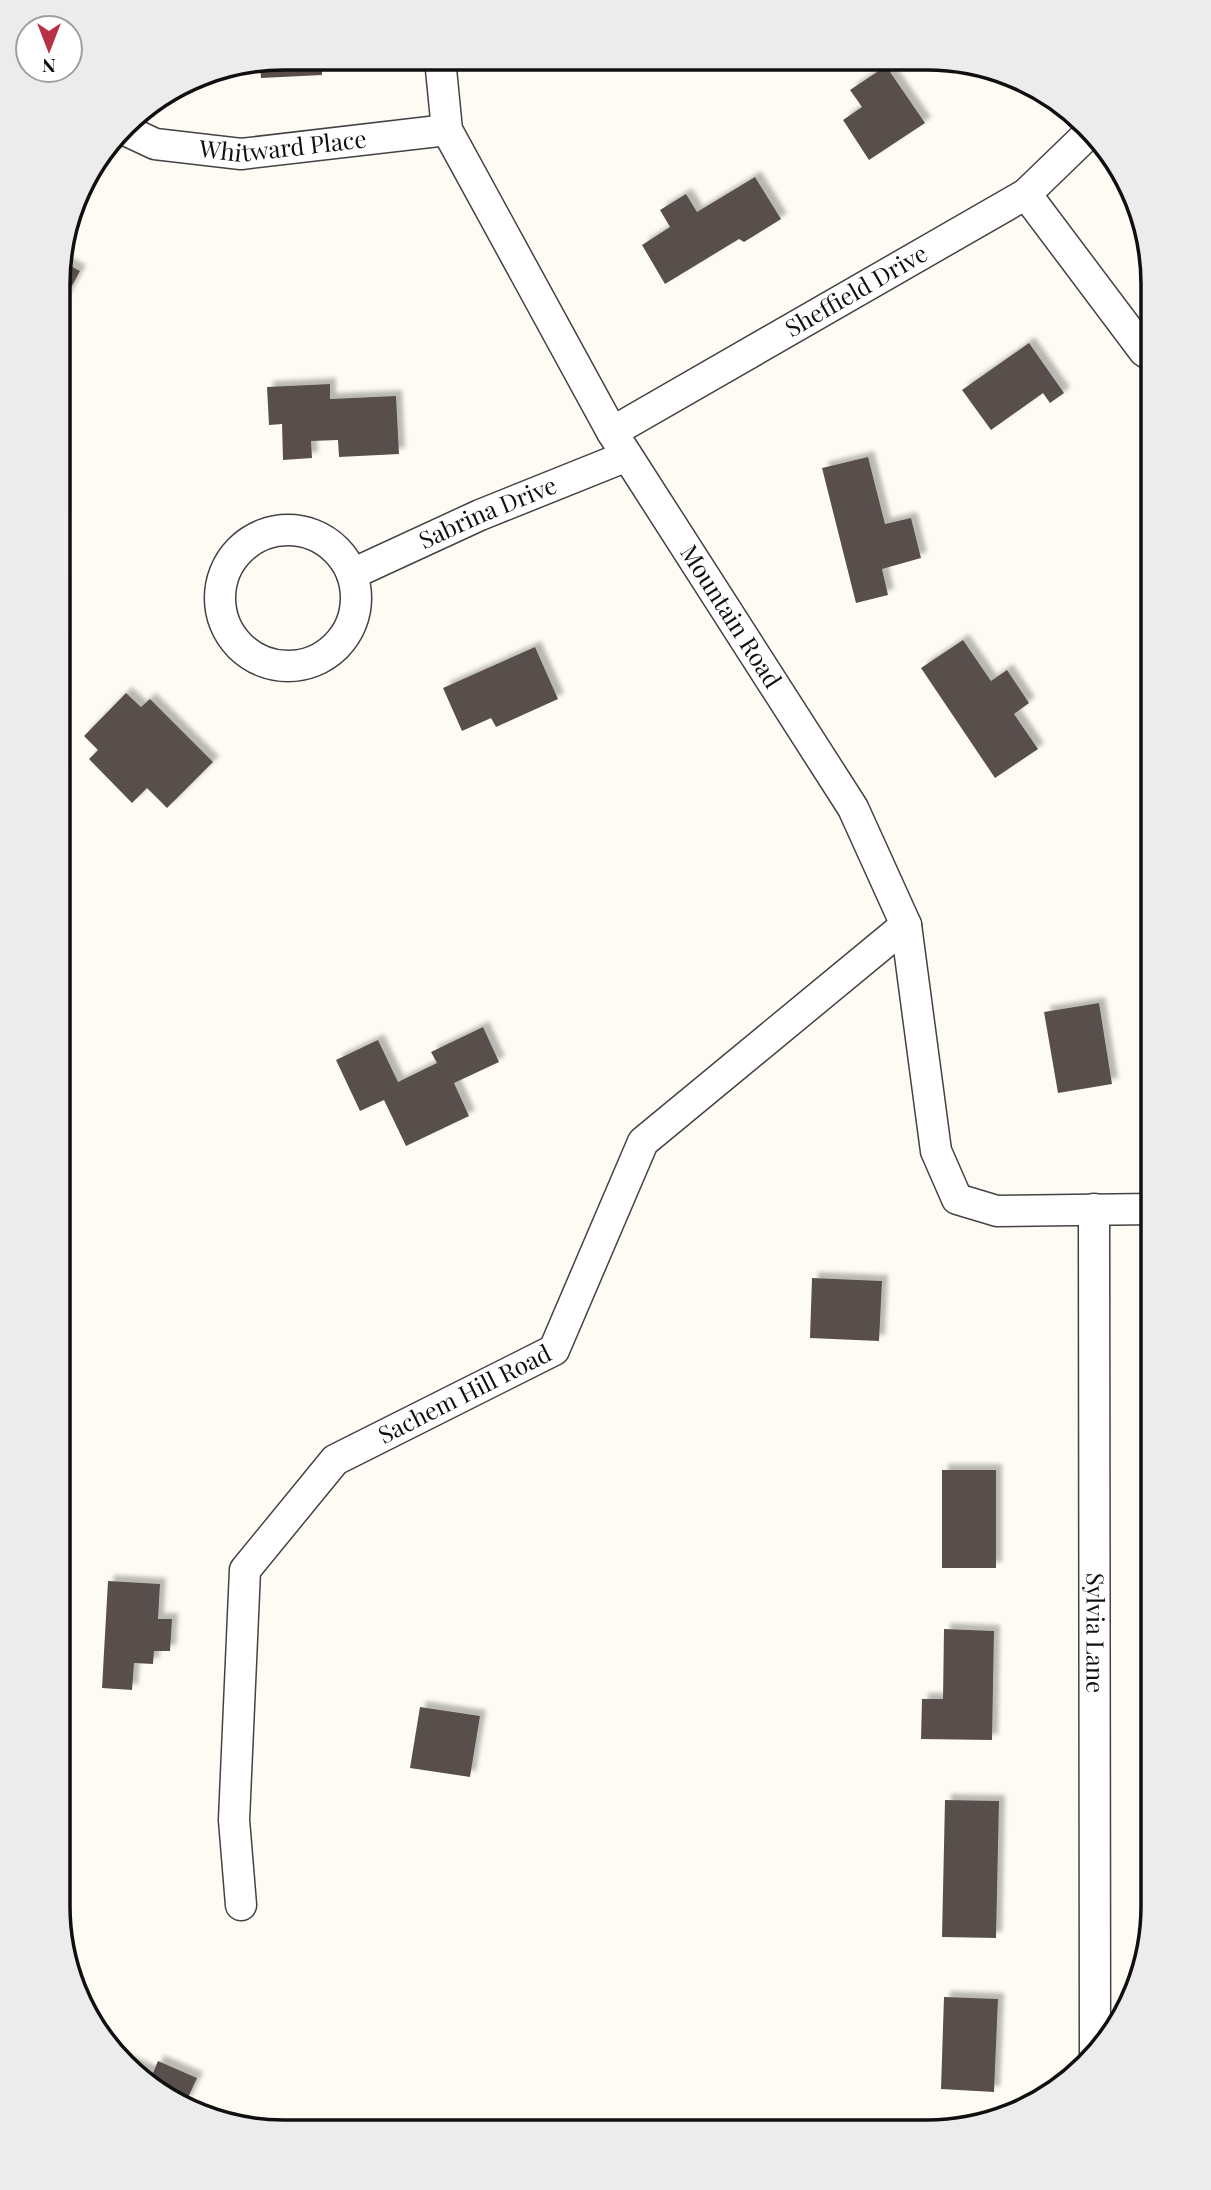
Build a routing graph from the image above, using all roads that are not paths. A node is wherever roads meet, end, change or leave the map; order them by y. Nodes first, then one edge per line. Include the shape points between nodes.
1 (441, 70) edge
2 (447, 130) junction
3 (133, 133) edge
4 (1083, 138) edge
5 (1026, 194) junction
6 (1141, 347) edge
7 (619, 444) junction
8 (352, 573) junction
9 (906, 925) junction
10 (1094, 1209) junction
11 (1141, 1209) edge
12 (241, 1905) dead end
13 (1095, 2038) edge

1 - 2 street, Mountain Road
2 - 3 street, Whitward Place via 241,154 155,144
2 - 7 street, Mountain Road
4 - 5 street, Sheffield Drive
5 - 6 street
5 - 7 street, Sheffield Drive
7 - 8 street, Sabrina Drive
7 - 9 street, Mountain Road via 853,808
8 - 8 street via 327,542 308,533 267,533 248,542 233,557 219,594 221,614 229,633 258,660 278,666 318,660 334,649 355,614
9 - 10 street, Mountain Road via 936,1151 957,1199 997,1211
9 - 12 street, Sachem Hill Road via 643,1142 554,1350 335,1460 245,1570 234,1820
10 - 11 street
10 - 13 street, Sylvia Lane

